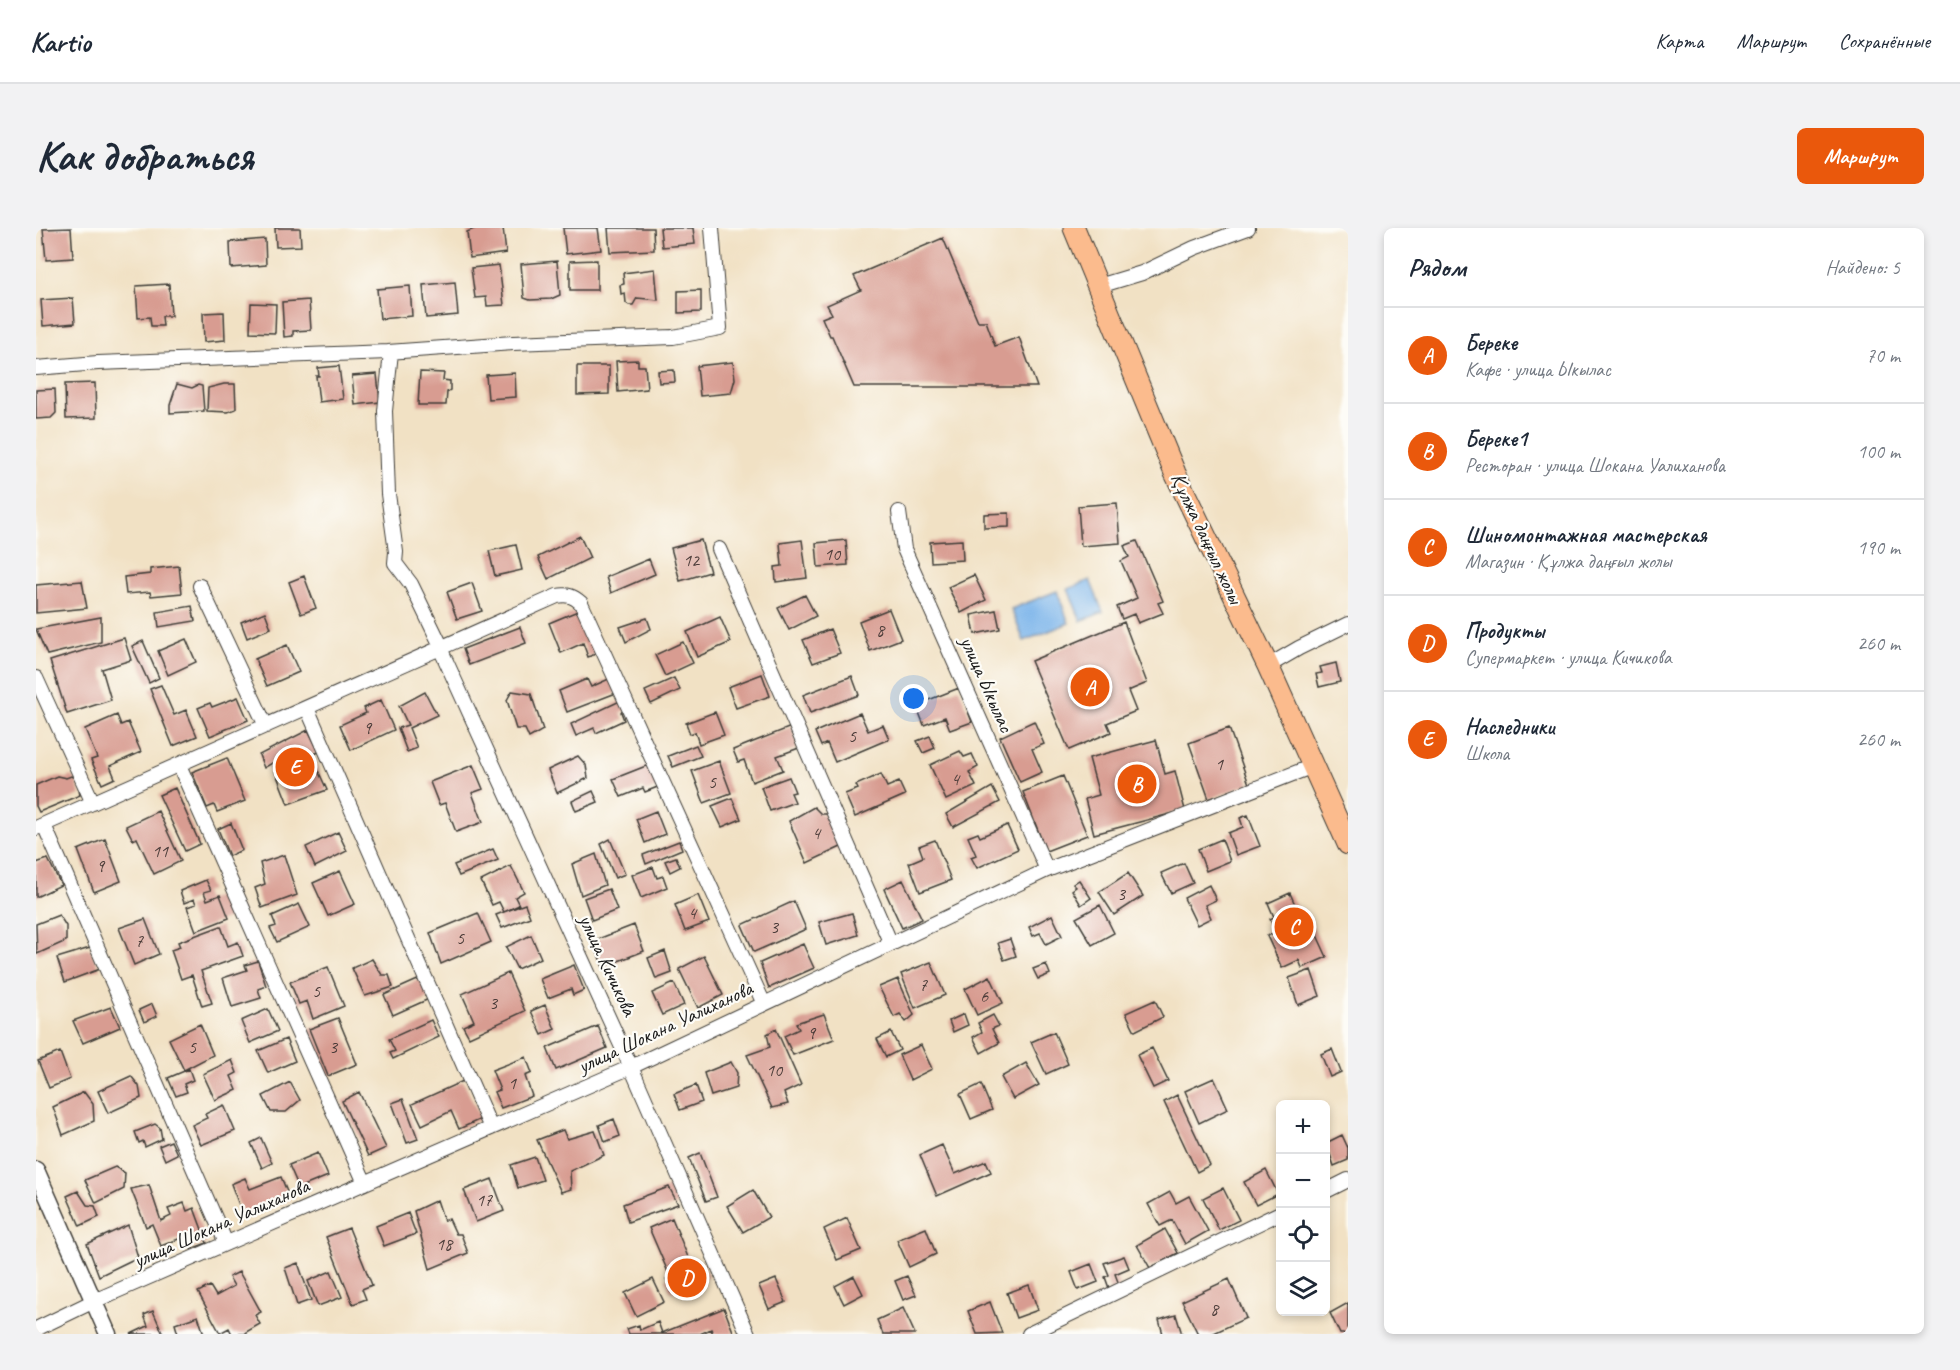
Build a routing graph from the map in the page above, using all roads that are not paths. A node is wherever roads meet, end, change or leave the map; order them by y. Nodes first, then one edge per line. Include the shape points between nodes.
1 (712, 228) edge
2 (1074, 228) edge
3 (1248, 228) edge
4 (1099, 286) junction
5 (391, 352) junction
6 (36, 368) edge
7 (899, 513) dead end
8 (719, 549) dead end
9 (200, 586) dead end
10 (1348, 624) edge
11 (441, 648) junction
12 (1268, 666) junction
13 (36, 678) edge
14 (307, 708) junction
15 (266, 726) junction
16 (179, 765) junction
17 (1313, 766) junction
18 (93, 803) junction
19 (40, 827) edge
20 (1348, 844) edge
21 (1047, 870) junction
22 (891, 944) junction
23 (764, 1004) junction
24 (631, 1067) junction
25 (491, 1128) junction
26 (36, 1170) edge
27 (1348, 1180) edge
28 (365, 1183) junction
29 (1330, 1189) edge
30 (1276, 1215) edge
31 (226, 1243) junction
32 (94, 1301) junction
33 (36, 1329) edge
34 (108, 1334) edge
35 (748, 1334) edge
36 (1029, 1334) edge

1 - 5 street via 720,328 673,337
2 - 4 main road, Құлжа даңғыл жолы
3 - 4 street via 1142,273
4 - 12 main road, Құлжа даңғыл жолы via 1175,473
5 - 6 street
5 - 11 street, улица Кичикова via 385,411 395,563 411,584
7 - 21 street, улица Ыкылас via 903,549
8 - 22 street
9 - 15 street
10 - 12 street
11 - 14 street
11 - 23 street via 557,596 566,594 581,603
11 - 24 street, улица Кичикова
12 - 17 main road, Құлжа даңғыл жолы
13 - 18 street
14 - 15 street
14 - 25 street
15 - 16 street
16 - 18 street
16 - 28 street
17 - 20 main road, Құлжа даңғыл жолы
17 - 21 street, улица Шокана Уалиханова
18 - 19 street
19 - 31 street
21 - 22 street, улица Шокана Уалиханова
22 - 23 street, улица Шокана Уалиханова
23 - 24 street, улица Шокана Уалиханова
24 - 25 street, улица Шокана Уалиханова
24 - 35 street, улица Кичикова
25 - 28 street, улица Шокана Уалиханова
26 - 32 street
27 - 29 street
28 - 31 street, улица Шокана Уалиханова
30 - 36 street
31 - 32 street, улица Шокана Уалиханова
32 - 33 street, улица Шокана Уалиханова
32 - 34 street

